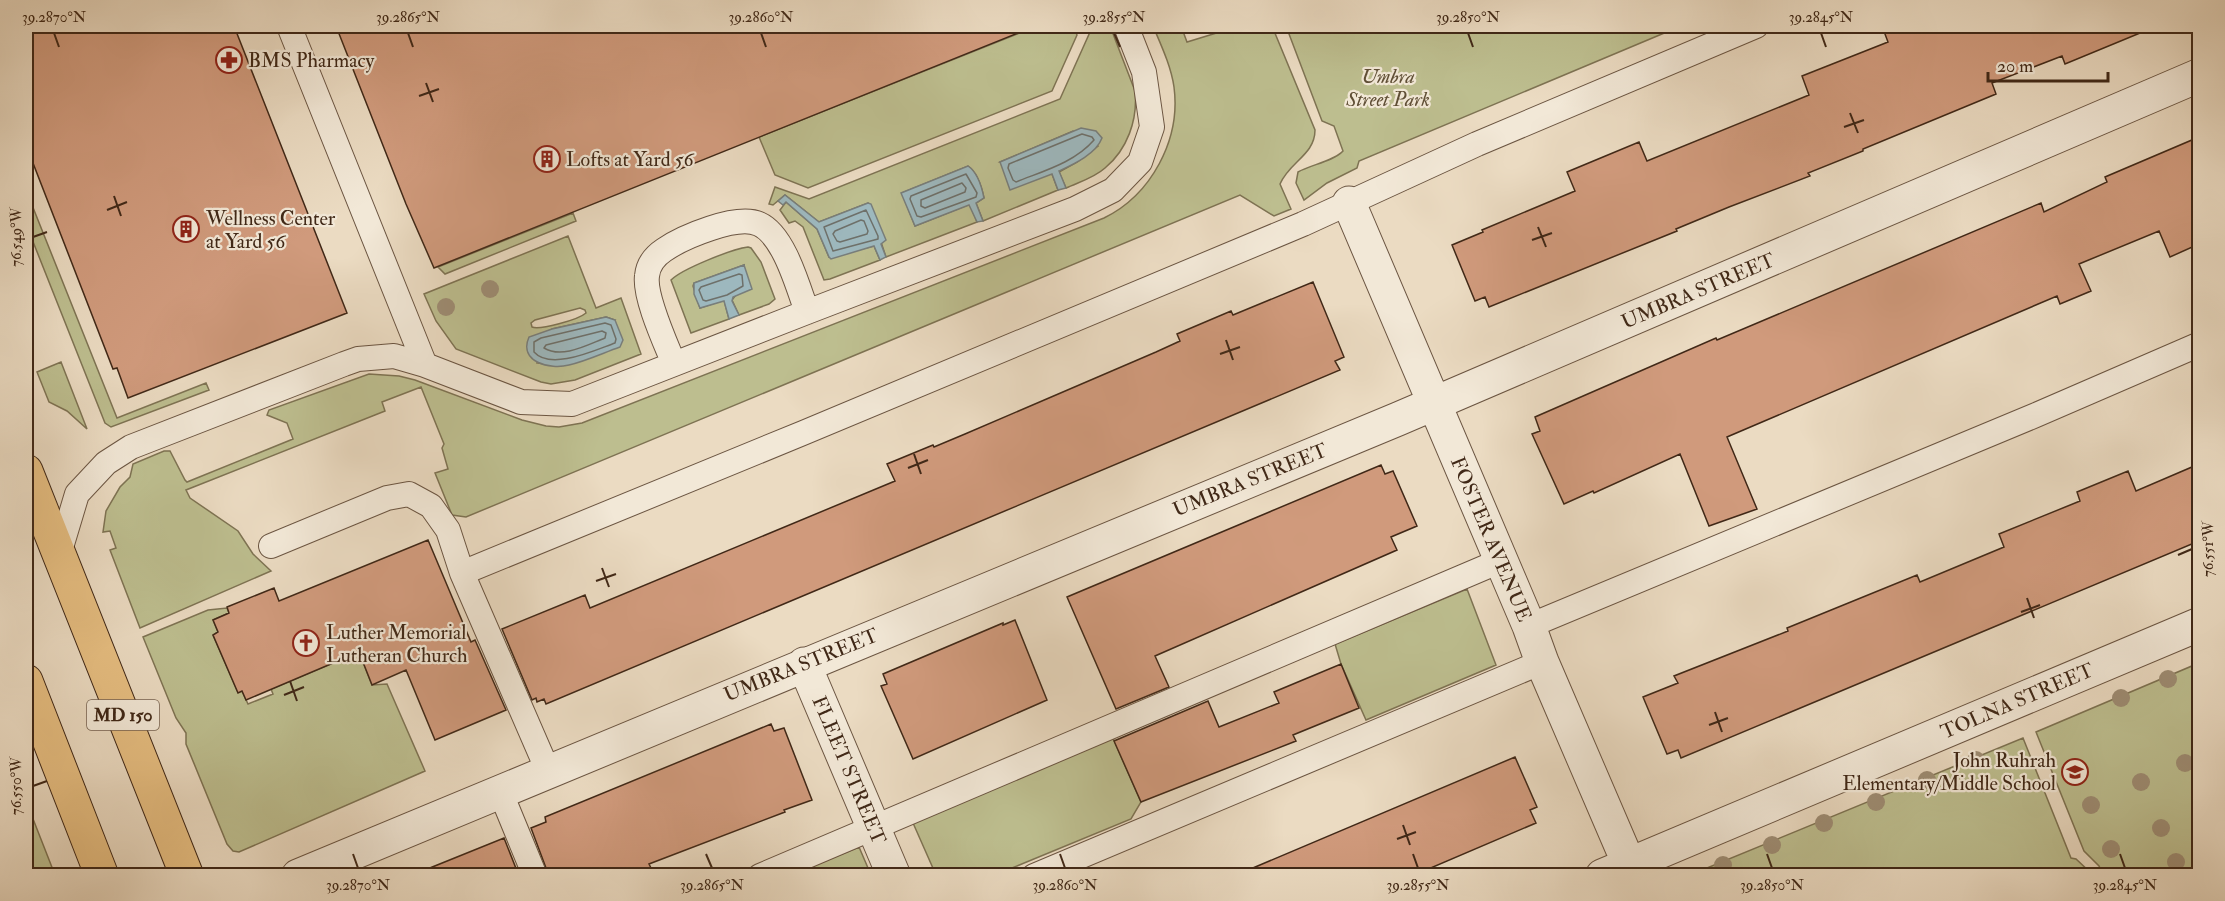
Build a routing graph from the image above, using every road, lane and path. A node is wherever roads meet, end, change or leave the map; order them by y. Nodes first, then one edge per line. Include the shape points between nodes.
1 (289, 26) edge
2 (1126, 26) edge
3 (1756, 26) edge
4 (2199, 75) edge
5 (1349, 203) junction
6 (807, 312) junction
7 (2199, 344) edge
8 (674, 364) junction
9 (425, 365) junction
10 (1433, 404) junction
11 (26, 471) edge
12 (271, 546) dead end
13 (59, 554) junction
14 (1500, 561) junction
15 (462, 573) junction
16 (2199, 624) edge
17 (1529, 626) junction
18 (1542, 662) junction
19 (804, 664) junction
20 (26, 681) edge
21 (548, 771) junction
22 (500, 791) junction
23 (873, 826) junction
24 (1622, 872) edge
25 (102, 876) edge
26 (187, 876) edge
27 (298, 876) edge
28 (535, 876) edge
29 (760, 876) edge
30 (894, 876) edge
31 (1034, 876) edge

1 - 9 lane
2 - 6 lane via 1144,72 1152,127 1140,162 1113,189 1075,209
3 - 5 lane via 1488,139
4 - 10 street, UMBRA STREET
5 - 10 street, FOSTER AVENUE
5 - 15 lane
6 - 8 lane
6 - 8 lane via 774,237 759,224 717,226 664,250 649,268 648,294
7 - 17 lane
8 - 9 lane via 572,404 521,402
9 - 13 lane via 394,356 358,359 131,447 106,463 77,494
10 - 14 street, FOSTER AVENUE
10 - 19 street, UMBRA STREET
11 - 13 main road, MD 150
12 - 15 lane via 387,498 409,494 431,506 448,530
13 - 26 main road, MD 150
14 - 17 street, FOSTER AVENUE
14 - 23 lane
15 - 21 lane
16 - 24 street, TOLNA STREET
17 - 18 street, FOSTER AVENUE
18 - 24 street, FOSTER AVENUE
18 - 31 lane
19 - 21 street, UMBRA STREET
19 - 23 street, FLEET STREET
20 - 25 main road
21 - 22 street, UMBRA STREET
22 - 27 street, UMBRA STREET
22 - 28 lane
23 - 29 lane
23 - 30 street, FLEET STREET

